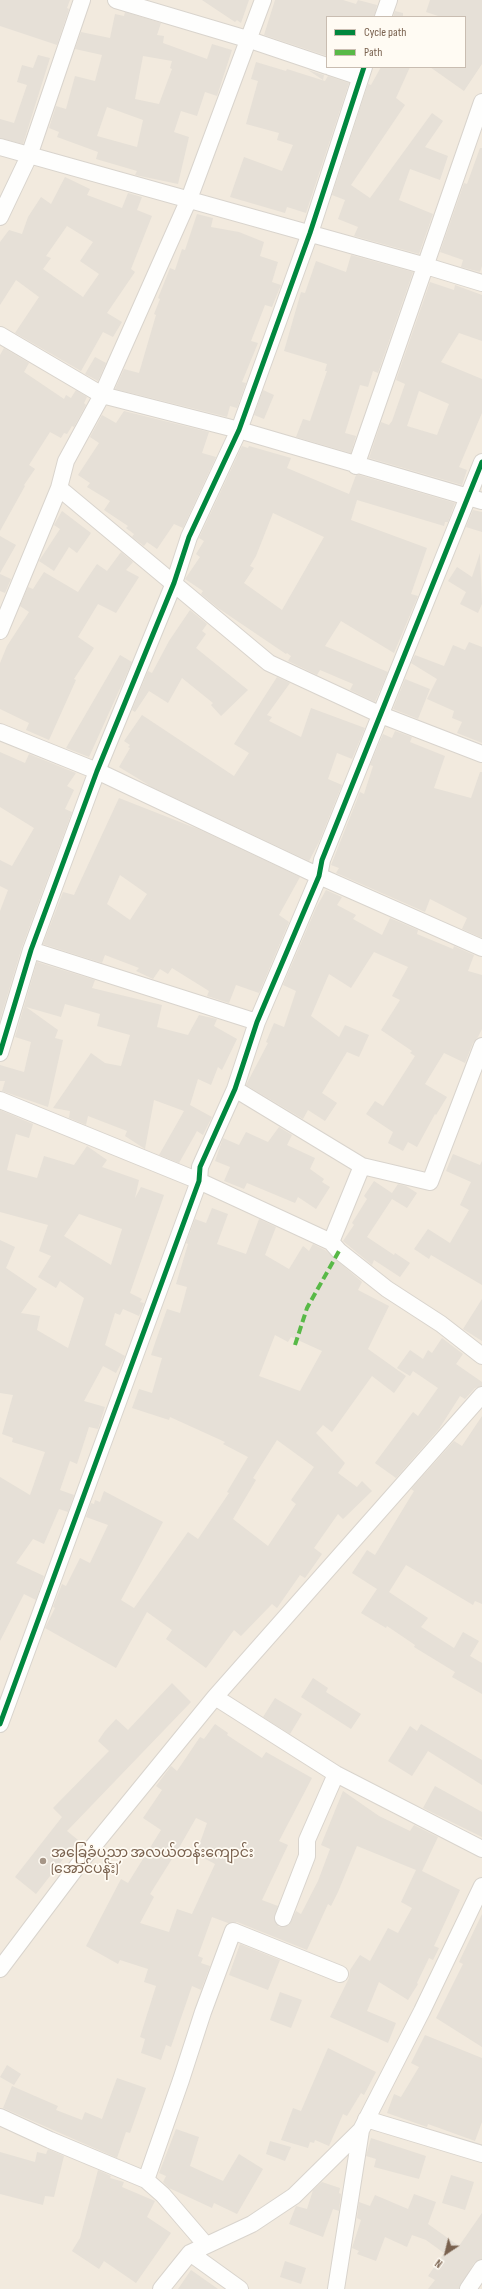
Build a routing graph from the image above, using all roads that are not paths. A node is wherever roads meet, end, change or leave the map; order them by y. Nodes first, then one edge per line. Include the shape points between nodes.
1 (82, 0) edge
2 (116, 0) edge
3 (263, 0) edge
4 (389, 0) edge
5 (383, 16) edge
6 (247, 39) junction
7 (326, 66) edge
8 (336, 68) edge
9 (362, 72) edge
10 (482, 102) edge
11 (0, 147) edge
12 (29, 156) junction
13 (189, 199) junction
14 (0, 217) edge
15 (310, 233) junction
16 (426, 266) junction
17 (482, 283) edge
18 (0, 335) edge
19 (102, 395) junction
20 (239, 430) junction
21 (482, 462) edge
22 (356, 466) junction
23 (59, 488) junction
24 (475, 499) edge
25 (174, 583) junction
26 (0, 631) edge
27 (381, 715) junction
28 (0, 732) edge
29 (482, 754) edge
30 (97, 771) junction
31 (319, 876) junction
32 (482, 948) edge
33 (31, 950) junction
34 (257, 1022) junction
35 (482, 1046) edge
36 (0, 1053) edge
37 (235, 1089) junction
38 (0, 1100) edge
39 (362, 1166) junction
40 (199, 1181) junction
41 (331, 1242) junction
42 (482, 1356) edge
43 (482, 1395) edge
44 (215, 1697) junction
45 (0, 1724) edge
46 (336, 1774) junction
47 (482, 1849) edge
48 (482, 1886) edge
49 (283, 1918) dead end
50 (0, 1969) edge
51 (340, 1974) dead end
52 (0, 2117) edge
53 (363, 2124) junction
54 (482, 2154) edge
55 (146, 2180) junction
56 (206, 2245) junction
57 (190, 2253) junction
58 (482, 2268) edge
59 (161, 2289) edge
60 (240, 2289) edge
61 (336, 2289) edge
62 (468, 2289) edge

1 - 12 street
2 - 6 street
3 - 6 street
4 - 5 street
6 - 7 street
6 - 13 street
8 - 9 street
9 - 15 street
10 - 16 street
11 - 12 street
12 - 13 street
12 - 14 street
13 - 15 street
13 - 19 street
15 - 16 street
15 - 20 street
16 - 17 street
16 - 22 street
18 - 19 street
19 - 20 street
19 - 23 street via 66,461
20 - 22 street
20 - 25 street via 189,537
21 - 24 street
22 - 24 street
23 - 25 street
23 - 26 street
24 - 27 street
25 - 27 street via 269,663
25 - 30 street
27 - 29 street
27 - 31 street via 322,860
28 - 30 street
30 - 31 street
30 - 33 street
31 - 32 street
31 - 34 street
33 - 34 street
33 - 36 street
34 - 37 street
35 - 39 street via 430,1182
37 - 39 street
37 - 40 street via 200,1167
38 - 40 street
39 - 41 street
40 - 41 street
40 - 45 street
41 - 42 street via 387,1290 441,1324
43 - 44 street
44 - 46 street
44 - 50 street via 82,1860
46 - 47 street
46 - 49 street via 307,1840 307,1856
48 - 53 street via 422,2011
51 - 55 street via 233,1931
52 - 55 street
53 - 54 street
53 - 56 street via 294,2196 252,2224
53 - 61 street
55 - 56 street via 163,2195
56 - 57 street
57 - 59 street
57 - 60 street
58 - 62 street

